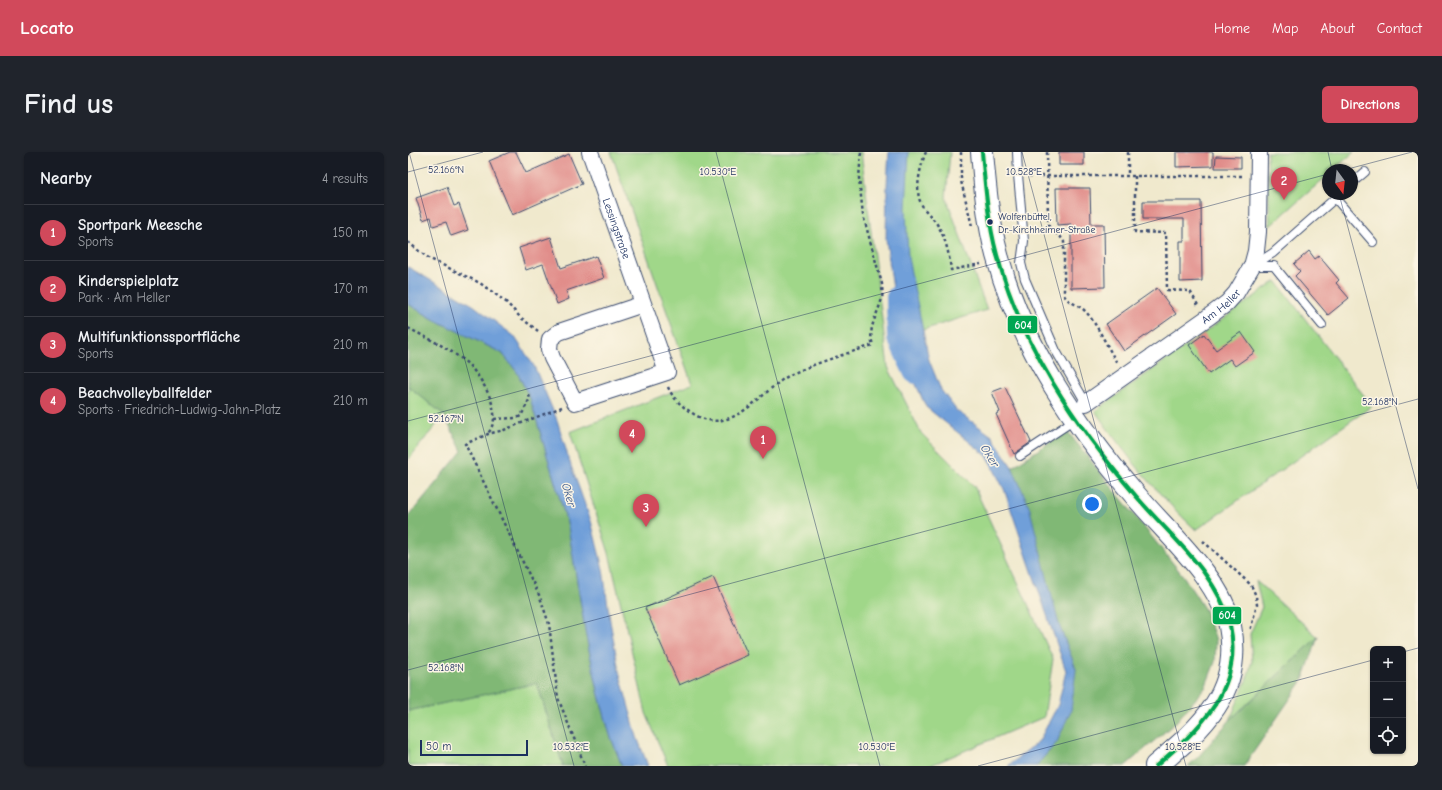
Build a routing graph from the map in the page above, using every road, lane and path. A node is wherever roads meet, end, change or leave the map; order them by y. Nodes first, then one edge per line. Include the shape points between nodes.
1 (590, 152) edge
2 (861, 152) edge
3 (926, 152) edge
4 (982, 152) edge
5 (1017, 152) edge
6 (1047, 152) edge
7 (1128, 152) edge
8 (1259, 152) edge
9 (1364, 172) dead end
10 (1018, 175) junction
11 (1128, 176) junction
12 (1135, 176) junction
13 (1259, 176) junction
14 (1047, 177) junction
15 (1358, 178) edge
16 (1333, 200) edge
17 (1340, 200) edge
18 (408, 242) edge
19 (1373, 242) dead end
20 (987, 263) dead end
21 (1252, 266) junction
22 (643, 304) junction
23 (1207, 318) junction
24 (1322, 325) dead end
25 (408, 328) edge
26 (550, 339) junction
27 (667, 372) junction
28 (1124, 375) junction
29 (528, 393) dead end
30 (563, 407) dead end
31 (1081, 411) junction
32 (494, 419) junction
33 (488, 434) junction
34 (1020, 456) dead end
35 (585, 766) edge
36 (1156, 766) edge

1 - 22 street, Lessingstraße
2 - 27 path via 859,178 863,215 882,284 882,296 871,329 873,345 791,375 737,416 718,421 700,418 681,406 671,395
3 - 20 path via 922,161 919,199 944,238 951,270
4 - 31 main road via 990,227 1004,280 1028,339 1042,365
5 - 10 lane
6 - 14 path
7 - 11 path
8 - 13 street, Am Heller
9 - 15 lane
10 - 14 path
10 - 31 lane via 1024,241 1021,263 1025,279
11 - 12 path
11 - 14 path
12 - 13 path
12 - 23 path via 1135,232 1166,233 1167,290 1190,291
13 - 21 street, Am Heller via 1258,232
14 - 28 path via 1048,226 1064,242 1064,295 1067,300 1088,314
16 - 21 lane via 1274,253
17 - 19 lane
18 - 26 path via 430,259 480,283 506,302 520,318
21 - 23 street, Am Heller via 1236,293
21 - 24 lane via 1274,266
22 - 26 street via 559,332
22 - 27 street, Lessingstraße
23 - 28 street, Am Heller
25 - 32 path via 460,357 471,367 492,403
26 - 27 street via 549,349 552,358 575,402
28 - 31 street, Am Heller
29 - 32 path via 530,398 521,416
30 - 33 path
31 - 34 lane
31 - 36 main road via 1113,469 1213,585 1226,610 1230,625 1233,642 1230,676 1221,697 1202,725
32 - 33 path
33 - 35 path via 466,444 540,597 549,624 558,698

